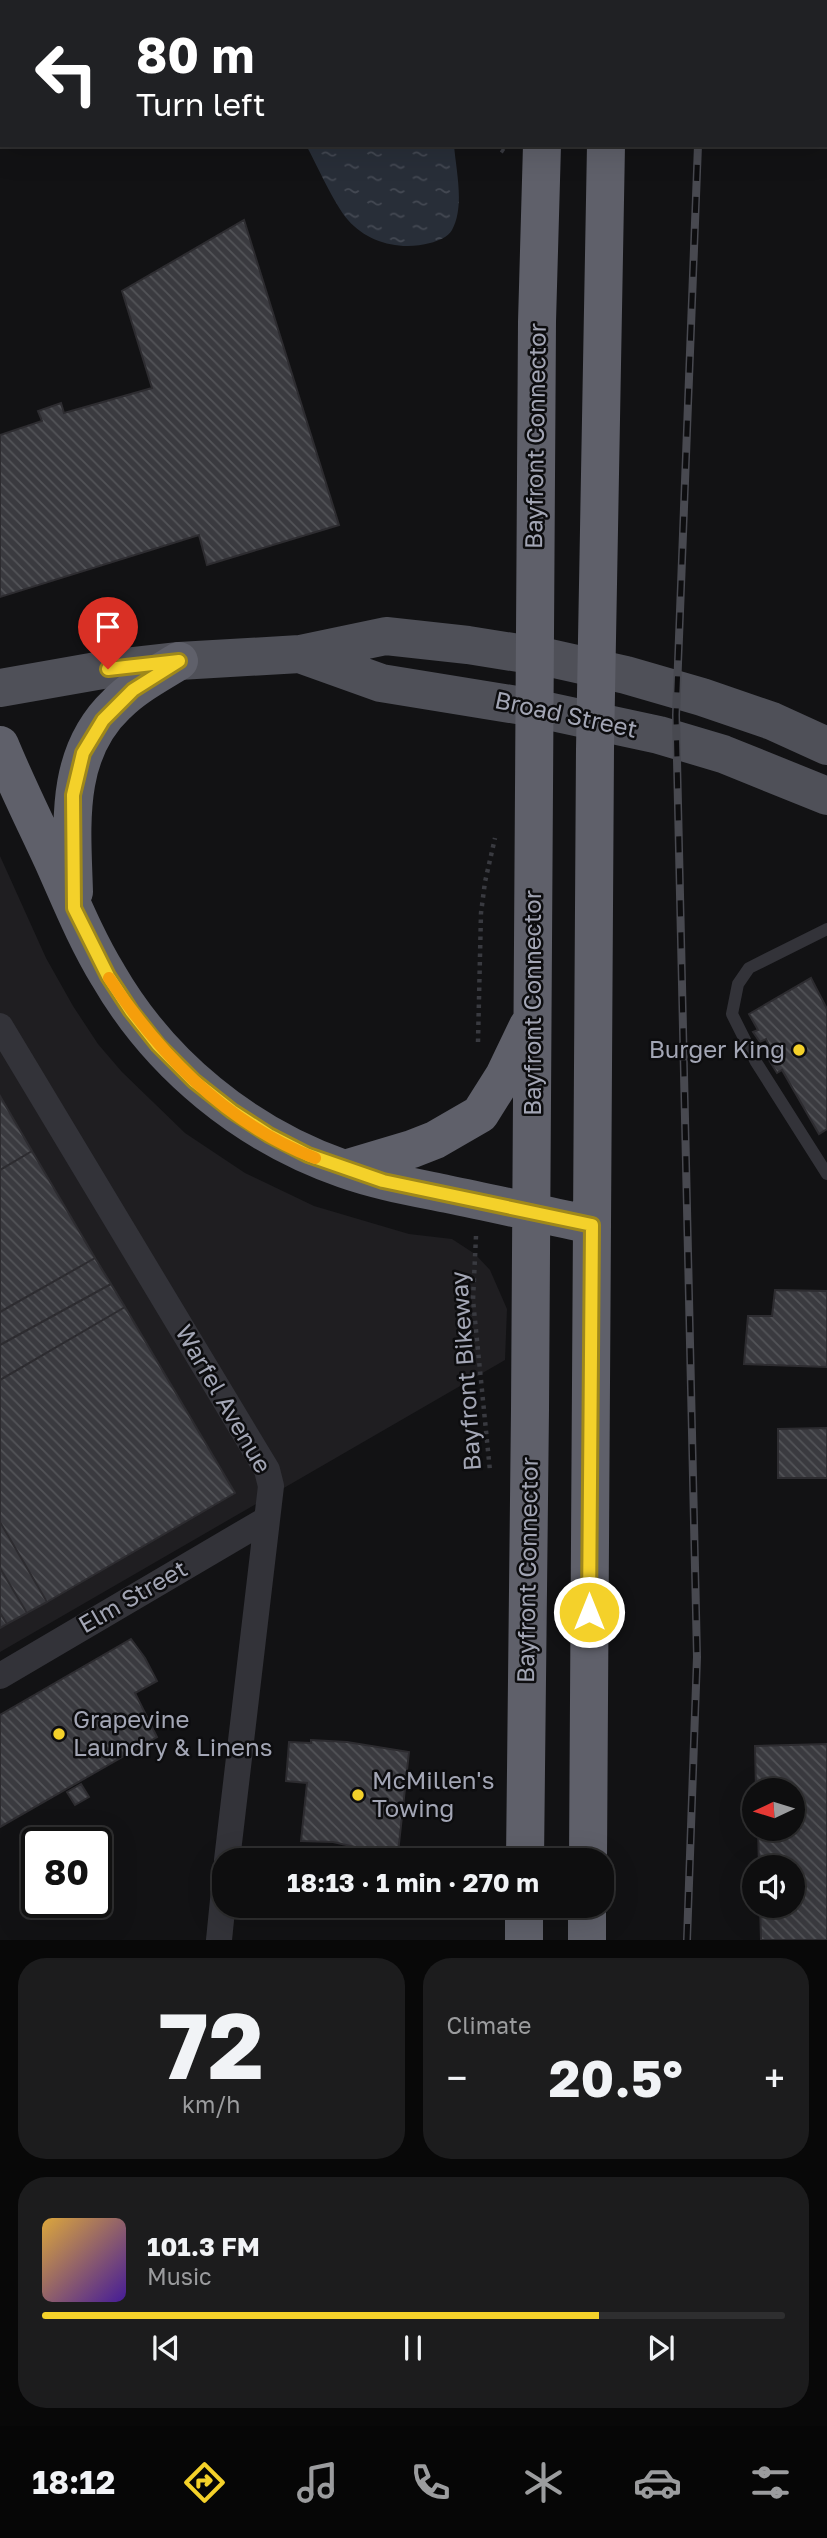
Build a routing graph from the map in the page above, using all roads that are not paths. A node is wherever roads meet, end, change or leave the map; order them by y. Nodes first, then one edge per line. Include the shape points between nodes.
1 (606, 147) edge
2 (524, 149) edge
3 (300, 654) junction
4 (179, 661) junction
5 (0, 688) edge
6 (0, 745) edge
7 (827, 746) edge
8 (827, 796) edge
9 (74, 908) junction
10 (827, 929) edge
11 (533, 1015) junction
12 (0, 1027) edge
13 (345, 1169) junction
14 (827, 1174) edge
15 (532, 1212) junction
16 (592, 1225) junction
17 (267, 1519) junction
18 (0, 1676) edge
19 (228, 1848) edge
20 (525, 1848) edge
21 (588, 1848) edge
22 (221, 1918) edge
23 (524, 1918) edge
24 (587, 1918) edge
25 (219, 1940) edge
26 (524, 1940) edge
27 (587, 1940) edge

1 - 16 highway via 594,792
2 - 11 highway, Bayfront Connector via 537,322
3 - 4 main road, Broad Street
3 - 7 main road, Broad Street via 387,636 550,658 702,697
3 - 8 main road, Broad Street via 381,682 518,704 659,735 723,754
4 - 5 main road, Broad Street
4 - 9 highway via 117,704 83,753 73,795
6 - 9 highway
9 - 13 highway via 131,1011 194,1081 269,1135
10 - 14 lane via 749,968 738,984 732,1014
11 - 13 highway via 480,1114 435,1140
11 - 15 highway, Bayfront Connector
12 - 17 street, Warfel Avenue via 262,1461 271,1486
13 - 15 highway
15 - 16 highway
15 - 20 highway, Bayfront Connector
16 - 21 highway
17 - 18 street, Elm Street
17 - 19 street, Warfel Avenue
22 - 25 street
23 - 26 highway
24 - 27 highway

